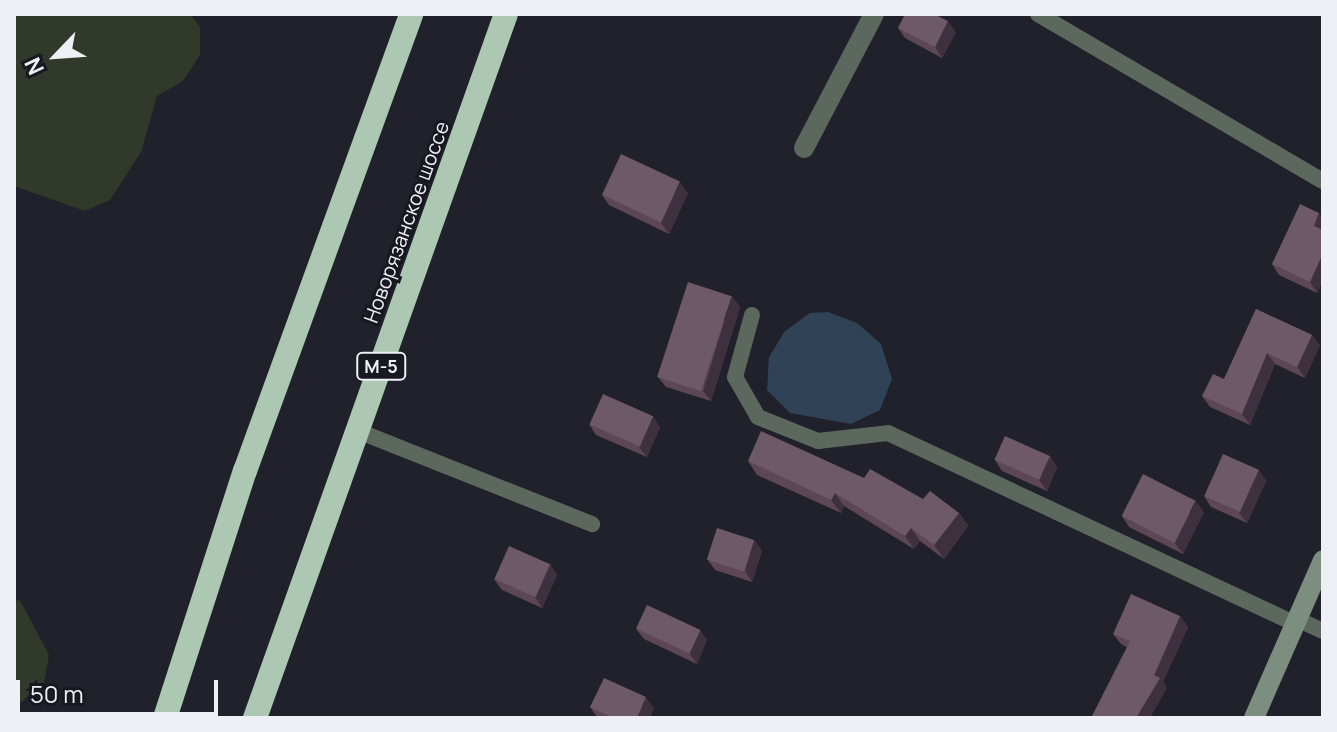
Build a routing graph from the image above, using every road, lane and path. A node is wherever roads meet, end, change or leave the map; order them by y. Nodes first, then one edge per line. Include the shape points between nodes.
1 (411, 14) edge
2 (506, 14) edge
3 (874, 14) edge
4 (1038, 14) edge
5 (804, 148) dead end
6 (1323, 181) edge
7 (752, 315) dead end
8 (358, 431) junction
9 (592, 524) dead end
10 (1323, 560) edge
11 (1296, 622) junction
12 (1323, 631) edge
13 (165, 718) edge
14 (255, 718) edge
15 (1254, 718) edge

1 - 13 highway via 245,471
2 - 8 highway, Новорязанское шоссе / М-5
3 - 5 street
4 - 6 lane
7 - 11 lane via 735,377 758,417 818,441 888,433
8 - 9 lane
8 - 14 highway, Новорязанское шоссе / М-5
10 - 11 main road
11 - 12 lane
11 - 15 main road

